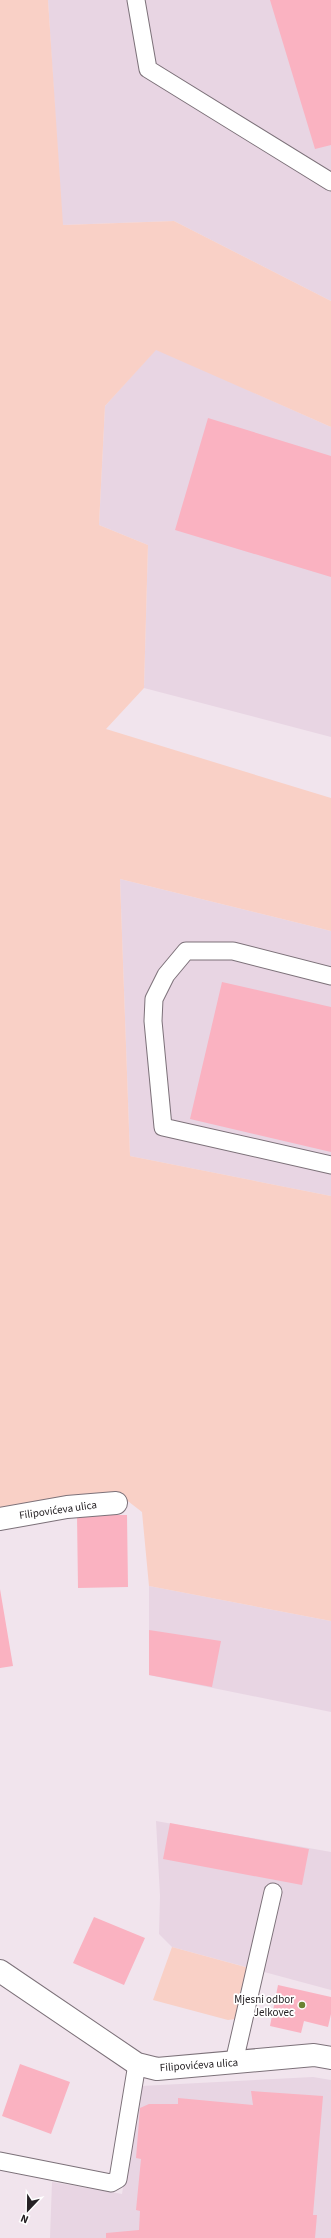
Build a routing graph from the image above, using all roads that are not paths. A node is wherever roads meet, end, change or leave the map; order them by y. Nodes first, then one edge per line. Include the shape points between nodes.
1 (136, 0) edge
2 (331, 182) edge
3 (331, 976) edge
4 (331, 1166) edge
5 (116, 1503) dead end
6 (0, 1519) edge
7 (274, 1892) dead end
8 (0, 1971) edge
9 (331, 2058) edge
10 (234, 2062) junction
11 (137, 2064) junction
12 (0, 2161) edge

1 - 2 lane via 148,69
3 - 4 lane via 233,951 186,951 166,975 154,999 153,1021 163,1127
5 - 6 street, Filipovićeva ulica via 67,1507
7 - 10 lane
8 - 11 street, Filipovićeva ulica
9 - 10 street, Filipovićeva ulica via 314,2055
10 - 11 street, Filipovićeva ulica via 157,2069
11 - 12 lane via 118,2179 111,2183

